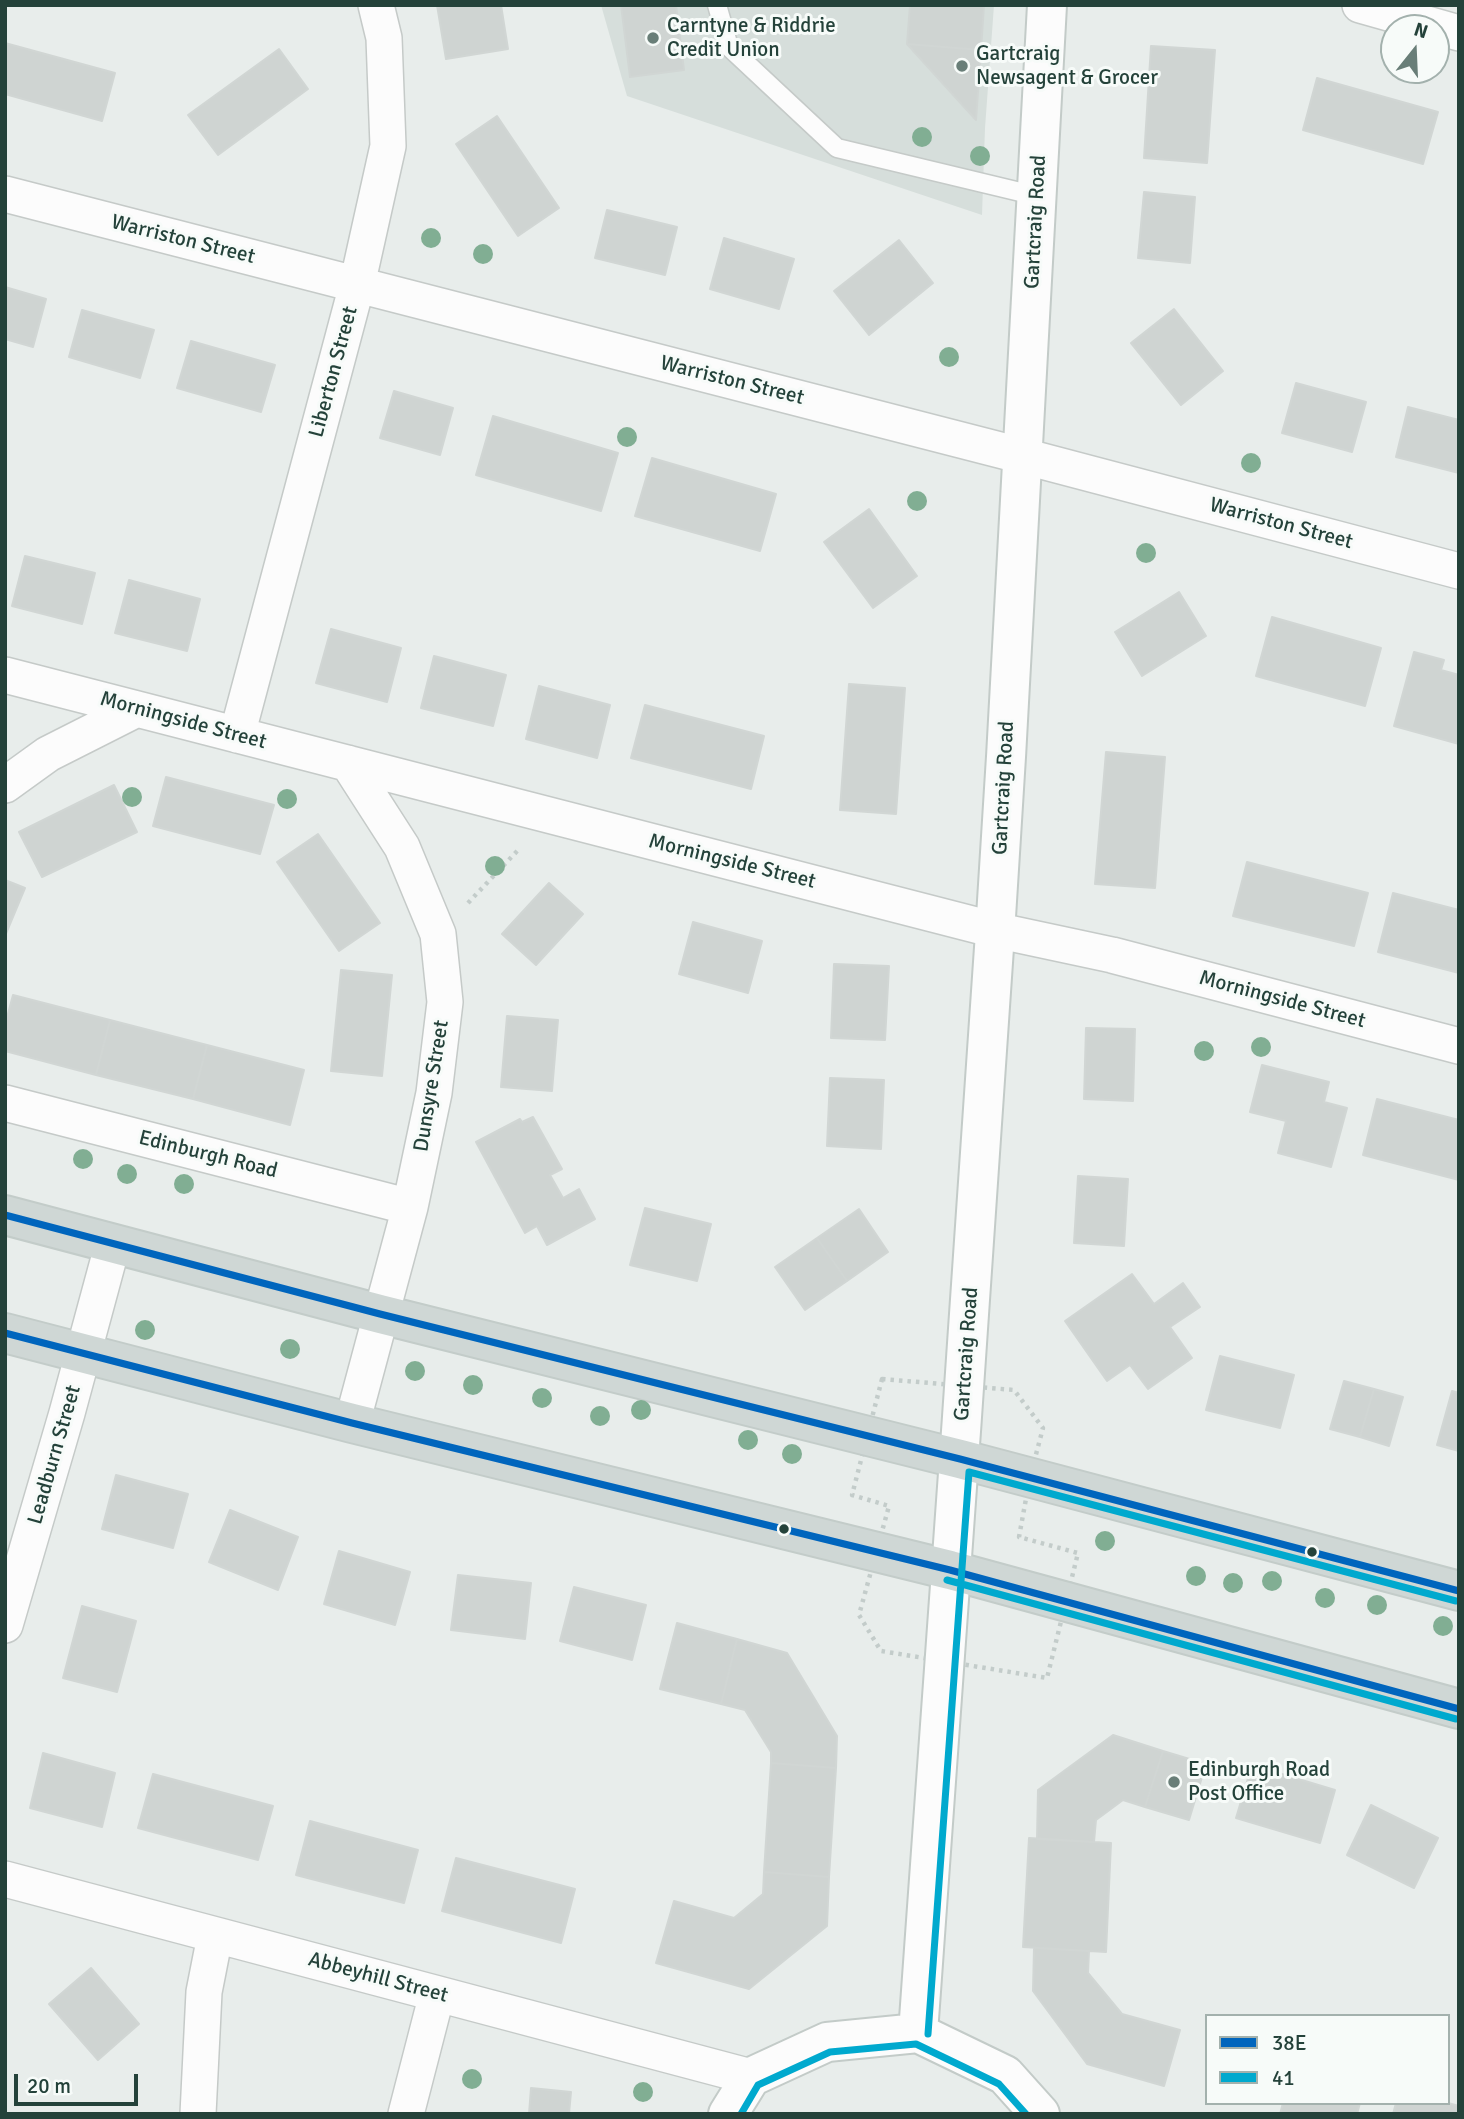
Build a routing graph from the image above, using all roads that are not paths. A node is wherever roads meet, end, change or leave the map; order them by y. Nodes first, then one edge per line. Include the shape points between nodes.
1 (376, 5) edge
2 (717, 5) edge
3 (1047, 5) edge
4 (1360, 5) edge
5 (1459, 33) edge
6 (5, 194) edge
7 (1037, 197) junction
8 (357, 285) junction
9 (1023, 456) junction
10 (1459, 571) edge
11 (5, 674) edge
12 (137, 709) junction
13 (237, 734) junction
14 (348, 763) junction
15 (5, 785) edge
16 (995, 930) junction
17 (1459, 1046) edge
18 (5, 1103) edge
19 (410, 1207) junction
20 (5, 1215) edge
21 (113, 1243) junction
22 (380, 1314) junction
23 (5, 1333) edge
24 (83, 1354) junction
25 (352, 1423) junction
26 (960, 1459) junction
27 (950, 1570) junction
28 (1459, 1591) edge
29 (5, 1625) edge
30 (1459, 1709) edge
31 (5, 1879) edge
32 (215, 1936) junction
33 (437, 1994) junction
34 (918, 2033) junction
35 (751, 2077) junction
36 (198, 2114) edge
37 (406, 2114) edge
38 (727, 2114) edge
39 (1040, 2114) edge

1 - 8 street, Liberton Street via 384,38 388,146
2 - 7 lane via 729,47 837,148
3 - 7 street, Gartcraig Road
4 - 5 street
6 - 8 street, Warriston Street
7 - 9 street, Gartcraig Road
8 - 9 street, Warriston Street
8 - 13 street, Liberton Street
9 - 10 street, Warriston Street
9 - 16 street, Gartcraig Road
11 - 12 street, Morningside Street
12 - 13 street, Morningside Street
12 - 15 street via 48,754
13 - 14 street, Morningside Street
14 - 16 street, Morningside Street
14 - 19 street, Dunsyre Street via 402,847 438,934 445,1002 434,1093
16 - 17 street, Morningside Street via 1112,955
16 - 26 street, Gartcraig Road
18 - 19 street, Edinburgh Road
19 - 22 street, Dunsyre Street
20 - 21 main road
21 - 22 main road
21 - 24 street, Leadburn Street
22 - 25 street, Dunsyre Street
22 - 26 main road
23 - 24 main road
24 - 25 main road
24 - 29 street, Leadburn Street
25 - 27 main road
26 - 27 street, Gartcraig Road
26 - 28 main road
27 - 30 main road
27 - 34 street, Gartcraig Road
31 - 32 street, Abbeyhill Street
32 - 33 street, Abbeyhill Street
32 - 36 street via 204,1992
33 - 35 street, Abbeyhill Street
33 - 37 street
34 - 35 street via 827,2042
34 - 39 street via 1005,2075
35 - 38 street

